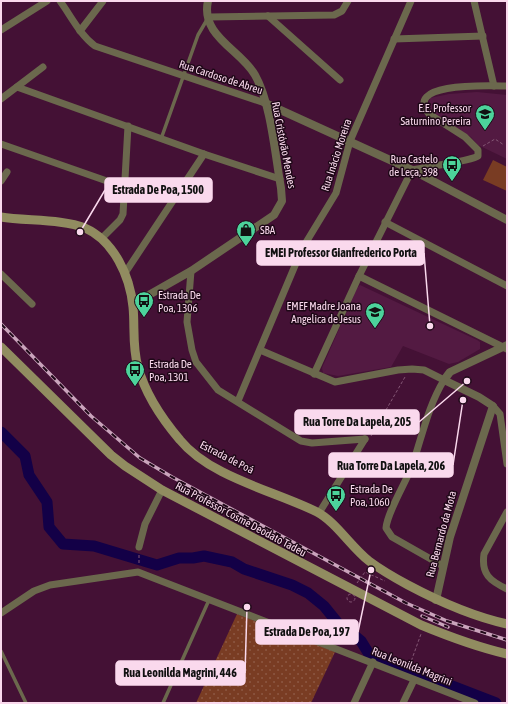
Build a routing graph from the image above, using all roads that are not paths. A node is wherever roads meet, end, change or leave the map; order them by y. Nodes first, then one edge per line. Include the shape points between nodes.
1 (47, 1) edge
2 (60, 1) edge
3 (102, 1) edge
4 (208, 1) edge
5 (348, 1) edge
6 (411, 1) edge
7 (474, 1) edge
8 (268, 16) junction
9 (209, 17) junction
10 (1, 30) edge
11 (80, 31) junction
12 (483, 36) junction
13 (394, 39) junction
14 (43, 67) dead end
15 (183, 76) junction
16 (340, 80) dead end
17 (494, 86) junction
18 (507, 86) edge
19 (17, 87) junction
20 (1, 99) edge
21 (265, 103) junction
22 (128, 126) junction
23 (161, 139) junction
24 (350, 141) junction
25 (1, 144) edge
26 (204, 154) junction
27 (412, 170) junction
28 (7, 172) dead end
29 (280, 179) junction
30 (1, 181) edge
31 (124, 187) junction
32 (1, 217) edge
33 (507, 220) edge
34 (385, 222) junction
35 (102, 238) junction
36 (191, 271) junction
37 (125, 273) junction
38 (1, 274) edge
39 (359, 276) junction
40 (507, 286) edge
41 (32, 304) dead end
42 (133, 304) junction
43 (1, 347) edge
44 (506, 347) edge
45 (260, 350) junction
46 (314, 374) junction
47 (444, 380) junction
48 (238, 401) junction
49 (493, 406) junction
50 (507, 464) edge
51 (162, 490) junction
52 (507, 512) edge
53 (319, 513) junction
54 (139, 550) road end
55 (442, 566) junction
56 (507, 589) edge
57 (209, 598) junction
58 (436, 600) junction
59 (1, 613) edge
60 (507, 624) edge
61 (1, 651) edge
62 (507, 654) edge
63 (373, 662) junction
64 (414, 680) junction
65 (26, 703) edge
66 (163, 703) edge
67 (354, 703) edge
68 (403, 703) edge
69 (475, 703) edge

1 - 10 street
2 - 11 street, Rua Cardoso de Abreu
3 - 11 street
4 - 9 street, Rua Cristóvão Mendes
5 - 8 street via 342,11 334,15
6 - 13 street, Rua Inácio Moreira
7 - 12 street
8 - 9 street
8 - 16 street
9 - 15 lane via 198,35
9 - 21 street, Rua Cristóvão Mendes via 212,28 219,38 249,65 256,75
11 - 15 street, Rua Cardoso de Abreu via 96,46
12 - 13 street
12 - 17 street
13 - 24 street, Rua Inácio Moreira
14 - 19 street
15 - 21 street, Rua Cardoso de Abreu
15 - 23 lane
17 - 18 street
17 - 27 street via 449,88 432,92 424,102 425,110 465,137 478,153 475,159
19 - 20 street
19 - 22 street
21 - 24 street, Rua Cardoso de Abreu
21 - 29 street, Rua Cristóvão Mendes
22 - 23 street
22 - 31 street
23 - 26 street
24 - 27 street, Rua Cardoso de Abreu
24 - 45 street, Rua Inácio Moreira via 336,193 302,249
25 - 31 street
26 - 29 street
26 - 37 street
27 - 33 street, Rua Cardoso de Abreu
27 - 34 street
28 - 30 street
29 - 36 street, Rua Cristóvão Mendes via 282,200 274,215
31 - 35 street via 123,214
32 - 35 main road, Estrada de Poá via 84,227
34 - 39 street
34 - 40 street
35 - 37 main road, Estrada de Poá
36 - 42 street, Rua Cristóvão Mendes
36 - 48 street via 187,322 196,362 214,387
37 - 42 main road, Estrada de Poá
38 - 41 street
39 - 44 street
39 - 46 street
42 - 53 main road, Estrada de Poá via 134,352 141,377 169,425 190,452 228,474
43 - 51 main road, Rua Professor Cosme Deodato Tadeu via 111,455
44 - 47 street via 450,372
45 - 46 street
45 - 48 street, Rua Inácio Moreira
46 - 47 street via 335,382 409,369 424,370
47 - 49 street
47 - 55 street via 433,402 412,465 388,516 386,528 392,537
48 - 53 street via 302,441 312,443 365,439
49 - 50 street via 500,414
49 - 55 street, Rua Bernardo da Mota
51 - 54 street via 145,524
51 - 62 main road, Rua Professor Cosme Deodato Tadeu via 423,626 453,640
52 - 56 street via 484,554 483,561 490,580
53 - 58 main road, Estrada de Poá via 369,562
55 - 58 street, Rua Bernardo da Mota
57 - 59 street, Rua Leonilda Magrini via 139,570 50,585 34,591
57 - 63 street, Rua Leonilda Magrini
57 - 66 lane
58 - 60 main road, Estrada de Poá via 461,611
61 - 65 lane
63 - 64 street, Rua Leonilda Magrini
63 - 67 street
64 - 68 street
64 - 69 street, Rua Leonilda Magrini

